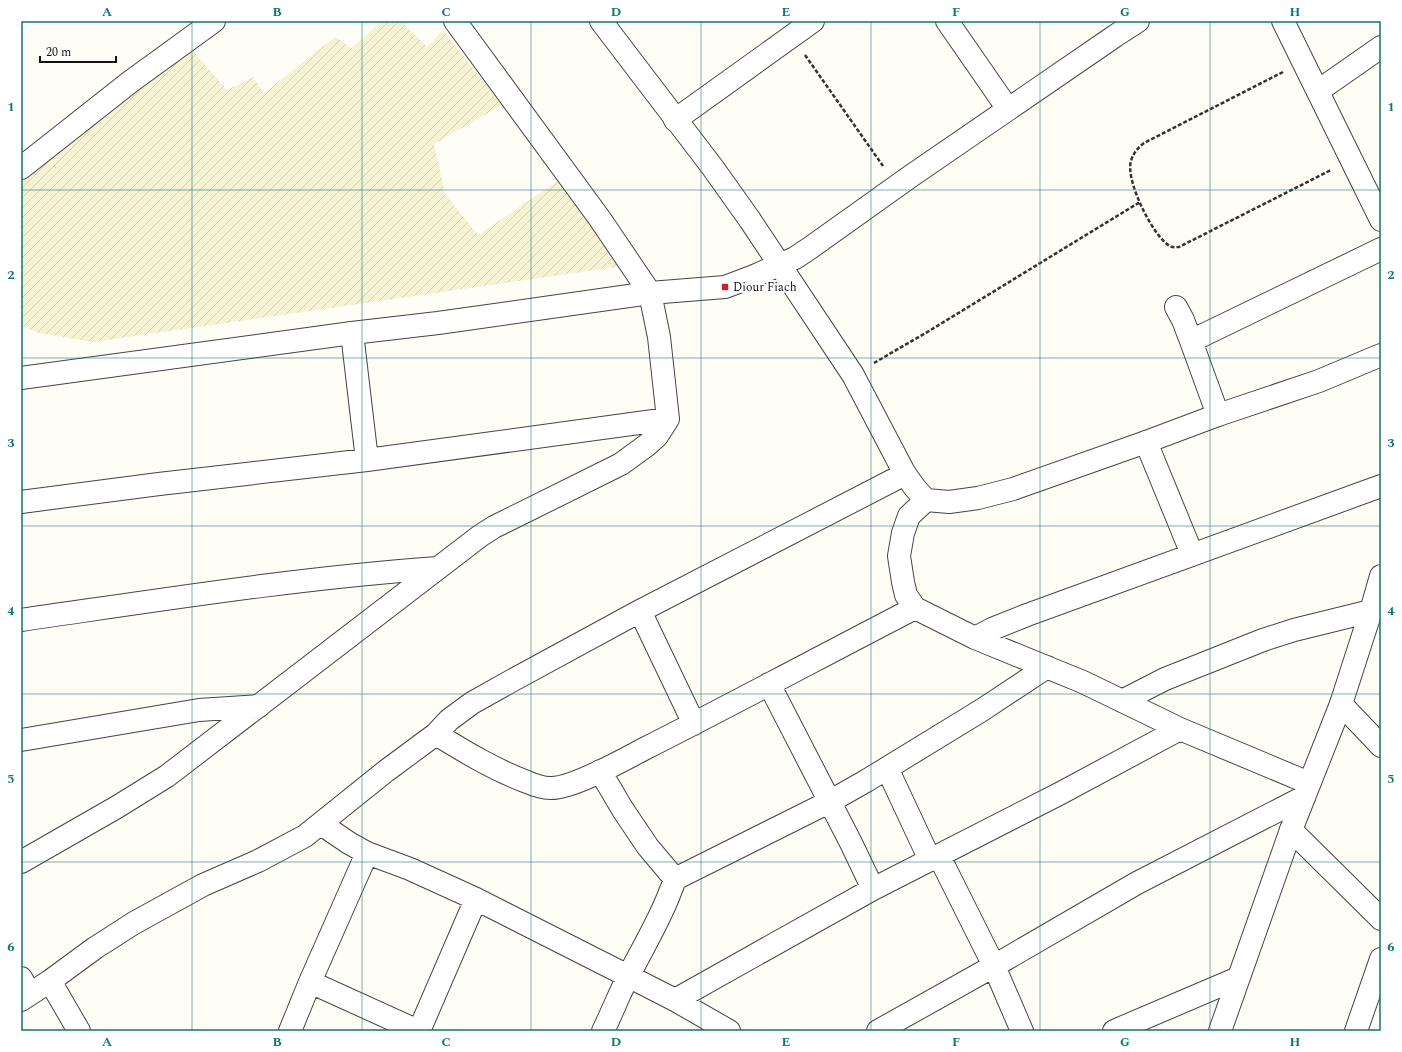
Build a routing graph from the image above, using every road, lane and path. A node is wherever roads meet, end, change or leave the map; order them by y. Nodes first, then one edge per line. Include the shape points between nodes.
1 (214, 21) edge
2 (455, 21) edge
3 (600, 21) edge
4 (812, 21) edge
5 (947, 21) edge
6 (1138, 21) edge
7 (1283, 21) edge
8 (792, 36) junction
9 (1381, 47) edge
10 (1304, 61) junction
11 (1318, 91) junction
12 (1008, 109) junction
13 (676, 120) junction
14 (1351, 160) junction
15 (21, 168) edge
16 (896, 187) junction
17 (1140, 202) junction
18 (1381, 220) edge
19 (1381, 248) edge
20 (780, 264) junction
21 (650, 293) junction
22 (1176, 308) dead end
23 (352, 333) junction
24 (1191, 340) junction
25 (1381, 355) edge
26 (853, 375) junction
27 (21, 378) edge
28 (1218, 415) junction
29 (668, 419) junction
30 (1146, 442) junction
31 (367, 460) junction
32 (905, 474) junction
33 (1381, 486) edge
34 (926, 500) junction
35 (21, 502) edge
36 (1192, 554) junction
37 (438, 568) junction
38 (1381, 576) edge
39 (915, 608) junction
40 (640, 611) junction
41 (1371, 611) junction
42 (21, 620) edge
43 (975, 638) junction
44 (1047, 667) junction
45 (769, 684) junction
46 (1122, 701) junction
47 (1341, 704) junction
48 (259, 706) junction
49 (694, 724) junction
50 (1180, 729) junction
51 (436, 734) junction
52 (21, 740) edge
53 (1381, 746) edge
54 (887, 768) junction
55 (600, 771) junction
56 (1307, 790) junction
57 (829, 802) junction
58 (321, 824) junction
59 (1291, 830) junction
60 (367, 853) junction
61 (935, 858) junction
62 (21, 862) edge
63 (675, 878) junction
64 (873, 889) junction
65 (476, 900) junction
66 (1381, 919) edge
67 (1381, 959) edge
68 (994, 966) junction
69 (628, 976) junction
70 (1238, 978) junction
71 (50, 981) junction
72 (310, 982) junction
73 (24, 991) edge
74 (675, 1000) junction
75 (79, 1031) edge
76 (290, 1031) edge
77 (418, 1031) edge
78 (603, 1031) edge
79 (729, 1031) edge
80 (878, 1031) edge
81 (1022, 1031) edge
82 (1114, 1031) edge
83 (1220, 1031) edge
84 (1356, 1031) edge

1 - 15 street via 130,82
2 - 21 street via 600,219
3 - 13 street
4 - 8 street
5 - 12 street
6 - 12 street
7 - 10 street
8 - 13 street
8 - 16 path
9 - 11 street
10 - 11 street
10 - 17 path via 1144,143 1135,151 1130,167
11 - 14 street
12 - 16 street
13 - 20 street
14 - 17 path via 1179,247 1172,247 1163,241
14 - 18 street
16 - 20 street via 795,258
17 - 26 path via 929,332
19 - 24 street
20 - 21 street via 725,287
20 - 26 street
21 - 23 street
21 - 29 street via 659,337
22 - 24 street
23 - 27 street
23 - 31 street
24 - 28 street
25 - 28 street via 1319,382
26 - 32 street
28 - 30 street
29 - 31 street
29 - 37 street via 647,446 621,464 494,527
30 - 34 street via 978,498 949,502
30 - 36 street
31 - 35 street
32 - 34 street
32 - 40 street
33 - 36 street
34 - 39 street via 908,516 899,556 906,595
36 - 43 street via 1027,615
37 - 42 street via 252,586
37 - 48 street
38 - 41 street
39 - 43 street
39 - 45 street
40 - 49 street
40 - 51 street via 472,703 449,720
41 - 46 street via 1263,640 1165,678
41 - 47 street
43 - 44 street
44 - 46 street
44 - 54 street
45 - 49 street
45 - 57 street
46 - 50 street
47 - 53 street
47 - 56 street
48 - 52 street via 199,710
48 - 62 street via 167,776
49 - 55 street
50 - 56 street
50 - 61 street
51 - 55 street via 468,754 537,786 565,787
51 - 58 street
54 - 57 street
54 - 61 street
55 - 63 street via 648,847
56 - 59 street
56 - 68 street via 1137,883
57 - 63 street
57 - 64 street
58 - 60 street
58 - 71 street via 291,844 203,885 134,923
59 - 66 street
59 - 70 street
60 - 65 street via 410,869
60 - 72 street
61 - 64 street
61 - 68 street
63 - 69 street via 667,902
64 - 74 street
65 - 69 street
65 - 77 street
67 - 84 street
68 - 80 street
68 - 81 street
69 - 74 street
69 - 78 street
70 - 82 street
70 - 83 street
71 - 73 street
71 - 75 street
72 - 76 street
72 - 77 street
74 - 79 street

